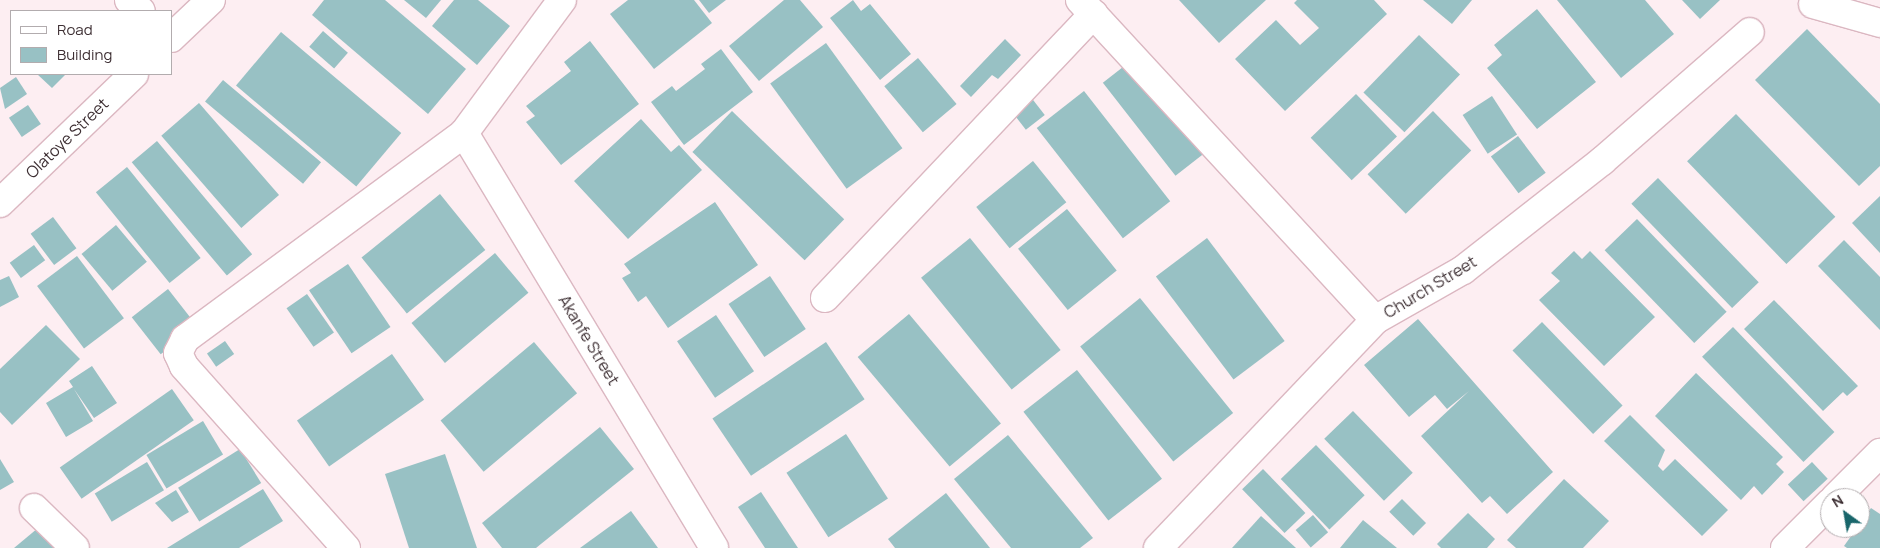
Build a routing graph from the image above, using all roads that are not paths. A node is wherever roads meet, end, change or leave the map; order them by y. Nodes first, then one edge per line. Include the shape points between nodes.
1 (128, 0) edge
2 (211, 0) edge
3 (562, 0) edge
4 (1812, 4) dead end
5 (1087, 7) edge
6 (140, 10) edge
7 (1880, 23) edge
8 (1750, 32) dead end
9 (172, 37) edge
10 (133, 75) edge
11 (464, 133) junction
12 (0, 203) edge
13 (825, 298) dead end
14 (1375, 320) junction
15 (1880, 452) edge
16 (1845, 488) edge
17 (34, 508) dead end
18 (1820, 513) edge
19 (75, 548) edge
20 (346, 548) edge
21 (714, 548) edge
22 (1158, 548) edge
23 (1785, 548) edge

1 - 6 street
2 - 9 street
3 - 11 street
4 - 7 street
5 - 13 street
5 - 14 street
8 - 14 street, Church Street via 1602,161 1463,270
10 - 12 street, Olatoye Street
11 - 20 street via 185,339 178,353 184,366
11 - 21 street, Akanfe Street
14 - 22 street, Church Street
15 - 16 street
17 - 19 street
18 - 23 street

